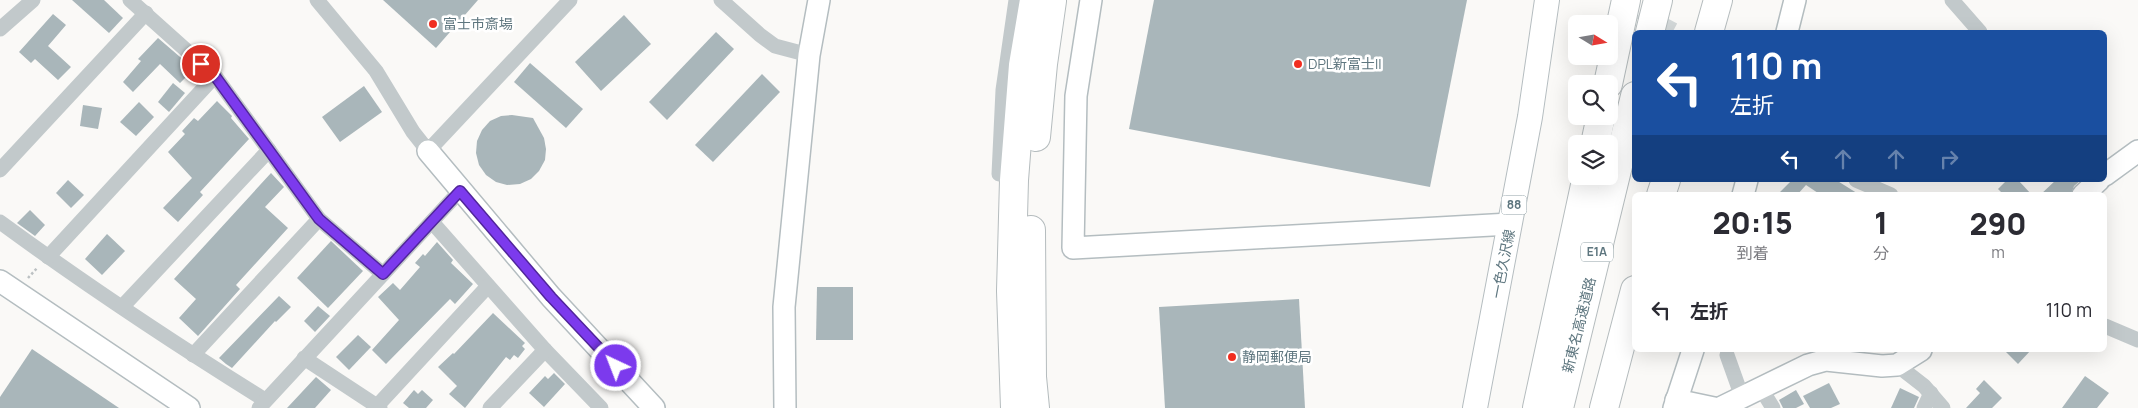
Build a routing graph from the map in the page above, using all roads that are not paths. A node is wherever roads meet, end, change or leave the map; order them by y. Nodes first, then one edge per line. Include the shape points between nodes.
1 (33, 0) edge
2 (130, 0) edge
3 (317, 0) edge
4 (570, 0) edge
5 (721, 0) edge
6 (819, 0) edge
7 (1016, 0) edge
8 (1034, 0) edge
9 (1052, 0) edge
10 (1091, 0) edge
11 (1546, 0) edge
12 (1626, 0) edge
13 (1658, 0) edge
14 (1705, 0) edge
15 (1718, 0) edge
16 (1795, 0) edge
17 (1952, 0) edge
18 (146, 14) junction
19 (0, 30) edge
20 (1650, 30) edge
21 (1698, 30) edge
22 (1710, 30) edge
23 (1788, 30) edge
24 (1978, 30) edge
25 (809, 55) junction
26 (1610, 75) edge
27 (215, 76) junction
28 (1632, 108) edge
29 (269, 150) junction
30 (428, 151) junction
31 (2138, 151) edge
32 (0, 170) edge
33 (2107, 173) edge
34 (999, 174) dead end
35 (1861, 182) edge
36 (2097, 182) edge
37 (1585, 185) edge
38 (460, 191) junction
39 (1885, 192) edge
40 (2086, 192) edge
41 (319, 219) junction
42 (0, 222) edge
43 (432, 222) junction
44 (1510, 224) junction
45 (48, 257) junction
46 (383, 274) junction
47 (7, 286) edge
48 (488, 286) junction
49 (1632, 301) edge
50 (122, 307) junction
51 (2107, 327) edge
52 (2138, 340) edge
53 (545, 350) junction
54 (1691, 352) edge
55 (1918, 352) edge
56 (193, 355) junction
57 (1727, 355) dead end
58 (1821, 355) edge
59 (304, 358) junction
60 (1897, 365) junction
61 (1751, 392) junction
62 (1930, 393) junction
63 (262, 404) edge
64 (1675, 404) edge
65 (379, 407) edge
66 (189, 408) edge
67 (490, 408) edge
68 (601, 408) edge
69 (654, 408) edge
70 (785, 408) edge
71 (1015, 408) edge
72 (1034, 408) edge
73 (1475, 408) edge
74 (1537, 408) edge
75 (1559, 408) edge
76 (1604, 408) edge
77 (1714, 408) edge
78 (1720, 408) edge
79 (1773, 408) edge
80 (1924, 408) edge
81 (1943, 408) edge

1 - 19 street
2 - 18 street
3 - 30 street via 376,71
4 - 30 street
5 - 25 street via 775,46
6 - 25 street
7 - 34 street via 1003,90
8 - 71 highway via 1023,65 1014,180 1011,291
9 - 72 highway via 1032,180
10 - 44 street via 1076,96 1073,248
11 - 44 main road, 一色久沢線 / 88 via 1530,117
12 - 26 highway
13 - 20 highway
14 - 21 highway
15 - 22 highway
16 - 23 street
17 - 24 street
18 - 27 street
18 - 32 street
25 - 70 street via 784,307
27 - 29 street
27 - 45 street
28 - 75 highway, 新東名高速道路 / E1A
29 - 41 street
29 - 50 street
30 - 38 street
31 - 33 street
35 - 39 street
36 - 40 street
37 - 74 highway
38 - 43 street
38 - 69 street via 551,297
41 - 46 street
41 - 56 street
42 - 45 street
43 - 46 street
43 - 48 street
44 - 73 main road, 一色久沢線 / 88
45 - 50 street
46 - 59 street
47 - 66 street
48 - 53 street
48 - 65 street
49 - 76 highway
50 - 56 street
51 - 52 street
53 - 67 street
53 - 68 street
54 - 64 street
55 - 60 street
56 - 63 street
57 - 61 street
58 - 60 street via 1882,366
58 - 61 street via 1808,365
59 - 63 street
59 - 65 street
60 - 62 street
61 - 78 street
61 - 79 street
62 - 80 street
62 - 81 street
64 - 77 street

